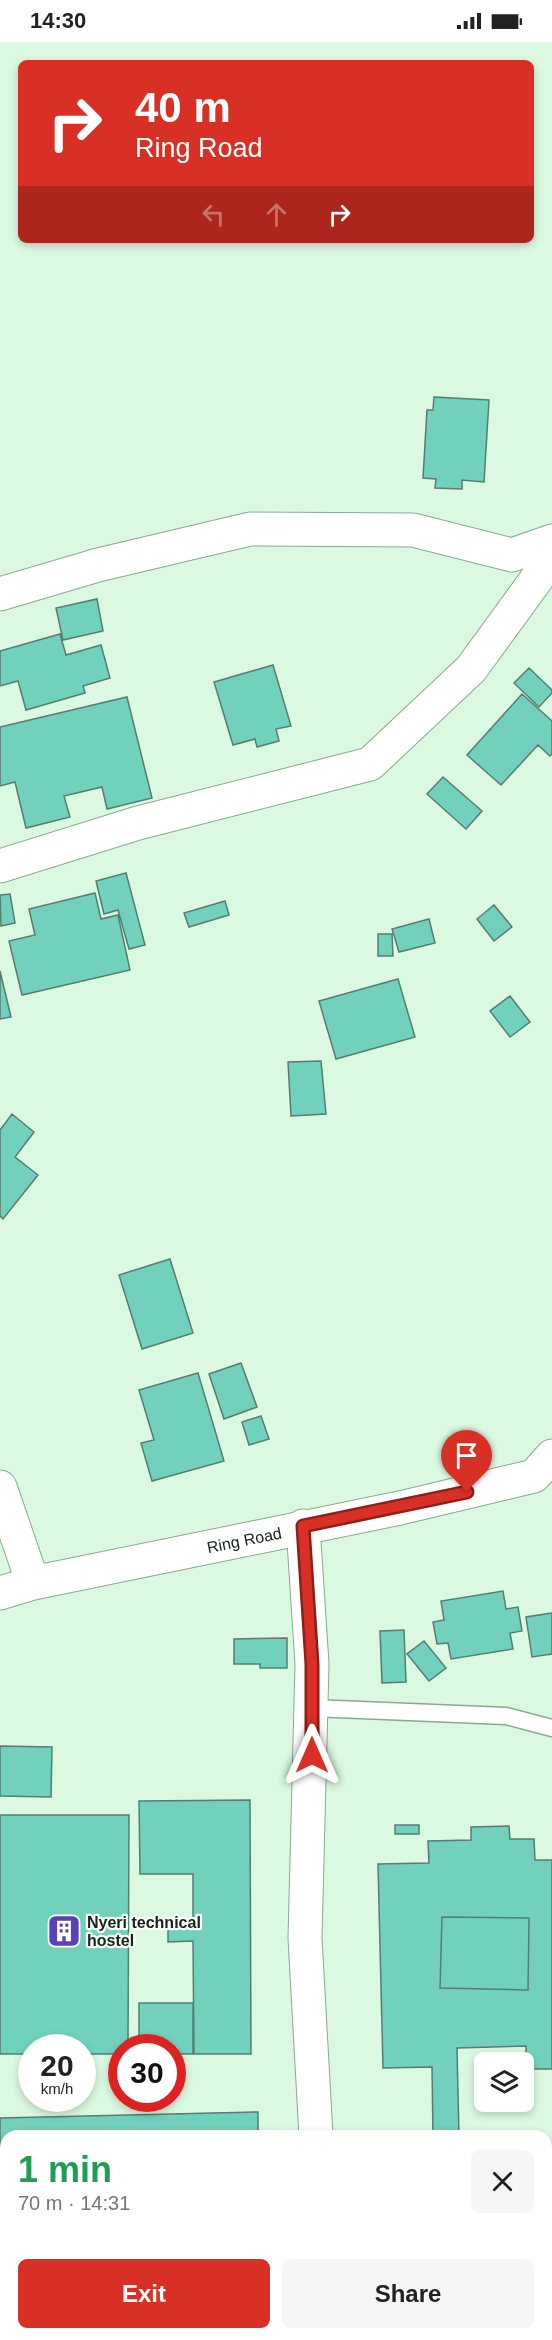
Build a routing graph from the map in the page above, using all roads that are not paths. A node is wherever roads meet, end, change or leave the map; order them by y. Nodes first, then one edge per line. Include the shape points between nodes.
1 (549, 542) edge
2 (0, 594) edge
3 (0, 866) edge
4 (546, 1472) edge
5 (0, 1487) edge
6 (303, 1526) junction
7 (33, 1583) junction
8 (0, 1593) edge
9 (312, 1708) junction
10 (552, 1728) edge
11 (316, 2130) edge

1 - 2 street via 512,555 412,530 250,529 98,565
1 - 3 street via 538,576 471,669 370,764 138,823
4 - 6 street, Ring Road via 400,1508
5 - 7 street
6 - 7 street, Ring Road
6 - 9 street
7 - 8 street, Ring Road
9 - 10 lane via 506,1716
9 - 11 street via 305,1938

